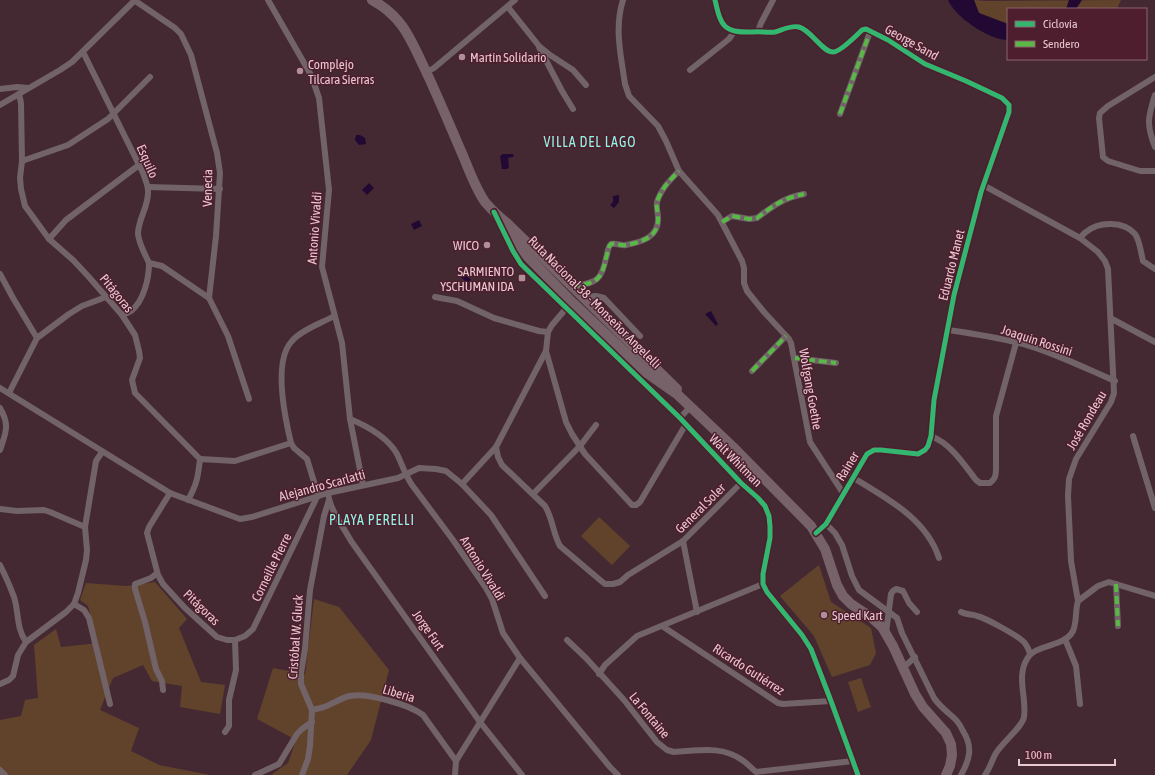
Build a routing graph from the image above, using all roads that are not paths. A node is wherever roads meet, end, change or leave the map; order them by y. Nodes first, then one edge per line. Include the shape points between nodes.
1 (135, 0) edge
2 (268, 0) edge
3 (372, 0) edge
4 (515, 0) edge
5 (623, 0) edge
6 (715, 0) edge
7 (773, 0) edge
8 (508, 7) junction
9 (758, 31) junction
10 (734, 32) junction
11 (870, 32) junction
12 (539, 46) junction
13 (83, 52) junction
14 (690, 70) dead end
15 (427, 72) junction
16 (150, 77) dead end
17 (1155, 77) edge
18 (586, 85) dead end
19 (29, 88) junction
20 (0, 89) edge
21 (19, 94) junction
22 (1155, 95) edge
23 (0, 105) edge
24 (1009, 105) joint
25 (573, 109) dead end
26 (114, 114) junction
27 (840, 114) dead end
28 (1155, 147) edge
29 (22, 161) junction
30 (139, 165) junction
31 (679, 172) junction
32 (1155, 172) edge
33 (983, 185) junction
34 (148, 187) junction
35 (220, 189) junction
36 (804, 194) dead end
37 (495, 213) junction
38 (722, 222) junction
39 (1080, 238) junction
40 (49, 239) junction
41 (149, 264) junction
42 (1155, 269) edge
43 (0, 274) edge
44 (572, 287) junction
45 (106, 297) junction
46 (436, 297) dead end
47 (582, 297) junction
48 (209, 298) junction
49 (569, 304) junction
50 (122, 315) junction
51 (334, 316) junction
52 (1112, 319) junction
53 (948, 330) junction
54 (548, 332) junction
55 (640, 336) dead end
56 (786, 336) junction
57 (37, 338) junction
58 (1155, 342) edge
59 (1016, 343) junction
60 (546, 351) junction
61 (640, 352) junction
62 (795, 358) junction
63 (836, 363) dead end
64 (752, 371) dead end
65 (1115, 381) junction
66 (0, 388) edge
67 (9, 393) junction
68 (249, 399) dead end
69 (690, 407) junction
70 (0, 408) edge
71 (680, 418) junction
72 (350, 419) junction
73 (686, 424) junction
74 (596, 425) dead end
75 (931, 436) junction
76 (1133, 436) dead end
77 (291, 443) junction
78 (580, 446) junction
79 (496, 447) junction
80 (735, 449) junction
81 (0, 450) edge
82 (102, 452) junction
83 (200, 459) junction
84 (406, 475) junction
85 (852, 478) junction
86 (741, 483) junction
87 (462, 484) junction
88 (364, 485) junction
89 (170, 493) junction
90 (328, 493) junction
91 (843, 493) junction
92 (533, 494) junction
93 (318, 495) junction
94 (188, 500) junction
95 (329, 500) junction
96 (1155, 508) edge
97 (0, 509) edge
98 (826, 524) junction
99 (85, 527) junction
100 (816, 532) junction
101 (683, 541) junction
102 (939, 558) dead end
103 (0, 565) edge
104 (157, 573) junction
105 (763, 584) junction
106 (1116, 584) junction
107 (545, 596) dead end
108 (1155, 596) edge
109 (1078, 601) junction
110 (74, 604) junction
111 (697, 612) junction
112 (889, 612) junction
113 (917, 612) dead end
114 (961, 612) dead end
115 (662, 626) junction
116 (1118, 626) dead end
117 (886, 633) junction
118 (1066, 639) junction
119 (235, 640) junction
120 (567, 640) dead end
121 (26, 642) junction
122 (1030, 654) junction
123 (915, 657) junction
124 (520, 658) junction
125 (903, 668) junction
126 (599, 674) junction
127 (0, 684) edge
128 (163, 690) dead end
129 (831, 701) junction
130 (110, 704) dead end
131 (1080, 704) dead end
132 (312, 710) junction
133 (312, 722) junction
134 (480, 722) junction
135 (225, 732) dead end
136 (852, 760) junction
137 (456, 761) junction
138 (0, 770) edge
139 (756, 774) edge
140 (5, 775) edge
141 (255, 775) edge
142 (302, 775) edge
143 (455, 775) edge
144 (522, 775) edge
145 (618, 775) edge
146 (858, 775) edge
147 (946, 775) edge
148 (961, 775) edge
149 (986, 775) edge

1 - 13 street
1 - 35 street, Venecia via 175,28 185,40 217,153
2 - 51 street, Antonio Vivaldi via 311,75 319,98 329,190 322,267
3 - 15 main road, Ruta Nacional 38 - Monseñor Angelelli via 390,12 403,26
4 - 8 street
5 - 31 street, Wolfgang Goethe via 618,27 626,89 632,100 658,126
6 - 10 street via 721,22
7 - 9 street
8 - 12 street
8 - 15 street
9 - 10 street, George Sand
9 - 11 street, George Sand via 770,32 798,27 811,35 827,51 832,52 839,50 862,30
10 - 14 street via 729,39
11 - 24 street, George Sand via 888,40 925,64 1002,98
11 - 27 street
12 - 18 street via 573,70
12 - 25 street
13 - 19 street via 72,62
13 - 26 street, Esquilo
15 - 37 main road, Ruta Nacional 38 - Monseñor Angelelli via 474,182
16 - 26 street
17 - 32 street via 1108,106 1100,113 1099,118 1105,159 1136,170
19 - 20 street
19 - 21 street
21 - 23 street
21 - 29 street, Pitágoras
22 - 28 street via 1148,121
24 - 33 street, Eduardo Manet via 1010,112
26 - 29 street via 68,145
26 - 30 street, Esquilo
29 - 40 street, Pitágoras via 20,178 25,206
30 - 34 street, Esquilo
30 - 40 street via 66,220
31 - 38 street, Wolfgang Goethe
31 - 44 street via 666,184 658,201 658,224 654,233 649,238 627,245 611,244 598,279
33 - 39 street
33 - 53 street, Eduardo Manet via 954,295
34 - 35 street
34 - 41 street, Esquilo via 149,194 138,235
35 - 48 street, Venecia
36 - 38 street via 780,201 757,218 732,216
37 - 44 main road, Ruta Nacional 38 - Monseñor Angelelli
37 - 49 main road, Ruta Nacional 38 - Monseñor Angelelli via 527,256
38 - 56 street, Wolfgang Goethe via 742,262 747,291
39 - 42 street via 1086,231 1100,226 1111,224 1129,229 1135,235 1143,261
39 - 52 street, José Rondeau via 1105,261 1108,269
40 - 45 street, Pitágoras via 73,260
41 - 48 street via 162,266
41 - 50 street via 142,296 131,311
43 - 57 street
44 - 47 main road, Ruta Nacional 38 - Monseñor Angelelli
44 - 49 main road via 575,293
45 - 50 street, Pitágoras
45 - 57 street via 82,306
46 - 54 street via 457,301 494,318 540,332
47 - 55 street via 604,298
47 - 61 main road, Ruta Nacional 38 - Monseñor Angelelli
48 - 68 street via 228,336
49 - 54 street
49 - 61 main road via 579,300 584,302 626,344
49 - 69 main road, Ruta Nacional 38 - Monseñor Angelelli via 648,374
49 - 71 street, Walt Whitman
50 - 83 street, Pitágoras via 135,335 140,358 132,380 135,393
51 - 72 street, Antonio Vivaldi via 342,343
51 - 77 street via 299,335 287,347 284,357 282,401
52 - 58 street
52 - 65 street, José Rondeau
53 - 59 street, Joaquin Rossini
53 - 75 street, Eduardo Manet via 934,400
54 - 60 street
56 - 62 street, Wolfgang Goethe
56 - 64 street
57 - 67 street
59 - 65 street, Joaquin Rossini via 1055,355
59 - 75 street via 996,416 996,476 990,483 980,483 976,480 948,445
60 - 78 street via 566,422
60 - 79 street
61 - 80 main road, Ruta Nacional 38 - Monseñor Angelelli
62 - 63 street
62 - 91 street, Wolfgang Goethe via 810,442
65 - 109 street, José Rondeau via 1111,402 1076,459 1070,479 1068,496 1071,561
66 - 67 street, Alejandro Scarlatti
67 - 82 street, Alejandro Scarlatti
69 - 71 street
69 - 80 main road, Ruta Nacional 38 - Monseñor Angelelli
70 - 81 street via 7,427
71 - 73 street, Walt Whitman
72 - 84 street, Antonio Vivaldi via 383,438 396,453
72 - 88 street, Antonio Vivaldi
73 - 78 street via 636,505 628,501
73 - 86 street, Walt Whitman
74 - 78 street
75 - 85 street, Rainer via 928,446 918,454 881,450 870,452
76 - 96 street
77 - 83 street via 235,461
77 - 93 street via 307,459
78 - 92 street
79 - 87 street
79 - 92 street via 502,465
80 - 100 main road, Ruta Nacional 38 - Monseñor Angelelli
82 - 89 street, Alejandro Scarlatti
82 - 99 street via 96,461
83 - 94 street via 196,485
84 - 87 street, Alejandro Scarlatti via 419,468 436,469 446,471
84 - 88 street, Alejandro Scarlatti
84 - 124 street, Antonio Vivaldi via 486,588 503,633
85 - 91 street, Rainer
85 - 102 street via 893,502 912,518 930,539
86 - 101 street, General Soler
86 - 105 street, Walt Whitman via 765,506 769,516 770,538
87 - 107 street, Alejandro Scarlatti via 491,515
88 - 90 street, Alejandro Scarlatti
89 - 94 street, Alejandro Scarlatti
89 - 104 street, Pitágoras via 147,533
90 - 93 street, Alejandro Scarlatti
90 - 95 street, Jorge Furt
91 - 98 street, Rainer
92 - 101 street, General Soler via 546,506 560,546 605,584 620,582
93 - 94 street, Alejandro Scarlatti via 246,519
93 - 119 street, Corneille Pierre via 253,629
95 - 132 street, Cristóbal W. Gluck via 310,590 301,672 301,684
95 - 134 street, Jorge Furt via 351,540
97 - 99 street via 44,510
98 - 100 street, Rainer
98 - 112 street via 842,545 859,590
99 - 110 street via 86,560
100 - 117 main road, Ruta Nacional 38 - Monseñor Angelelli via 843,596 878,622
101 - 111 street
103 - 121 street via 14,598 19,628
104 - 119 street, Pitágoras via 163,584 185,608 217,637
104 - 128 street via 135,584 135,589
105 - 111 street
105 - 129 street via 807,642
106 - 108 street
106 - 109 street via 1103,583
106 - 116 street
109 - 118 street, José Rondeau via 1074,630
110 - 121 street
110 - 130 street via 84,610 89,618
111 - 115 street
112 - 113 street via 891,594 893,590 900,589
112 - 117 street
112 - 123 street via 897,618
114 - 122 street via 983,618 1018,638 1028,647
115 - 126 street via 637,636 605,665
115 - 129 street, Ricardo Gutiérrez via 778,703
117 - 125 main road, Ruta Nacional 38 - Monseñor Angelelli
118 - 122 street
118 - 131 street via 1076,666
119 - 135 street via 236,670 229,700 229,726
120 - 126 street, La Fontaine
121 - 127 street via 18,655 13,676
122 - 149 street via 1022,678 1024,720 997,753
123 - 125 street
123 - 148 street via 938,705 958,722 967,737 970,753
124 - 134 street
124 - 145 street, Antonio Vivaldi
125 - 147 main road, Ruta Nacional 38 - Monseñor Angelelli via 923,707 949,739 952,755
126 - 139 street, La Fontaine via 624,700 657,742 667,750 727,752 742,760
129 - 136 street
132 - 133 street, Cristóbal W. Gluck
132 - 137 street, Liberia via 342,698 361,694 417,710
133 - 141 street via 297,734 279,764
133 - 142 street, Cristóbal W. Gluck via 308,760
134 - 137 street
134 - 144 street, Jorge Furt
136 - 139 street, La Fontaine
136 - 146 street
137 - 143 street
138 - 140 street

